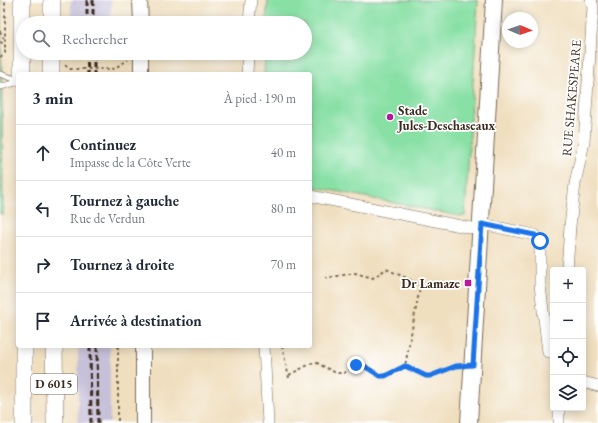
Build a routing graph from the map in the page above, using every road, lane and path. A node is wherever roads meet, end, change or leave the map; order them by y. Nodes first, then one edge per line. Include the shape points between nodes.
1 (5, 0) edge
2 (22, 0) edge
3 (52, 0) edge
4 (140, 0) edge
5 (251, 0) edge
6 (494, 0) edge
7 (592, 0) edge
8 (22, 16) edge
9 (52, 16) edge
10 (141, 16) edge
11 (250, 16) edge
12 (0, 31) edge
13 (0, 42) edge
14 (5, 44) junction
15 (0, 58) edge
16 (22, 60) edge
17 (56, 60) edge
18 (60, 60) edge
19 (128, 60) dead end
20 (141, 60) edge
21 (248, 60) edge
22 (22, 72) edge
23 (52, 72) edge
24 (142, 72) edge
25 (247, 72) edge
26 (0, 74) edge
27 (16, 80) edge
28 (16, 82) edge
29 (0, 87) edge
30 (312, 196) edge
31 (481, 227) junction
32 (567, 267) edge
33 (326, 278) dead end
34 (24, 348) edge
35 (54, 348) edge
36 (118, 348) edge
37 (143, 348) edge
38 (264, 348) edge
39 (282, 348) edge
40 (548, 352) dead end
41 (473, 365) junction
42 (405, 366) junction
43 (586, 383) edge
44 (598, 386) edge
45 (559, 411) edge
46 (24, 423) edge
47 (55, 423) edge
48 (118, 423) edge
49 (143, 423) edge
50 (268, 423) edge
51 (469, 423) edge
52 (559, 423) edge

1 - 14 path
2 - 8 main road
3 - 9 main road
4 - 10 street
5 - 11 street
6 - 31 main road
7 - 32 street, RUE SHAKESPEARE via 584,142 575,184
12 - 14 path
13 - 14 path
14 - 15 path via 5,53
16 - 22 main road
17 - 23 main road
18 - 19 path via 70,69 113,69
20 - 24 street
21 - 25 street
26 - 27 lane
28 - 29 lane
30 - 31 street
31 - 40 street via 535,235 540,241 540,285
31 - 41 main road
33 - 42 path via 355,273 373,278 386,269 418,283 420,287
34 - 46 main road, D 6015
35 - 47 main road, D 6015
36 - 48 path
37 - 49 street
38 - 50 street
39 - 42 path via 289,377 312,363 336,373 344,373 356,365 364,366 380,376
41 - 42 path via 456,366 430,376
41 - 51 main road
43 - 44 street
45 - 52 street

